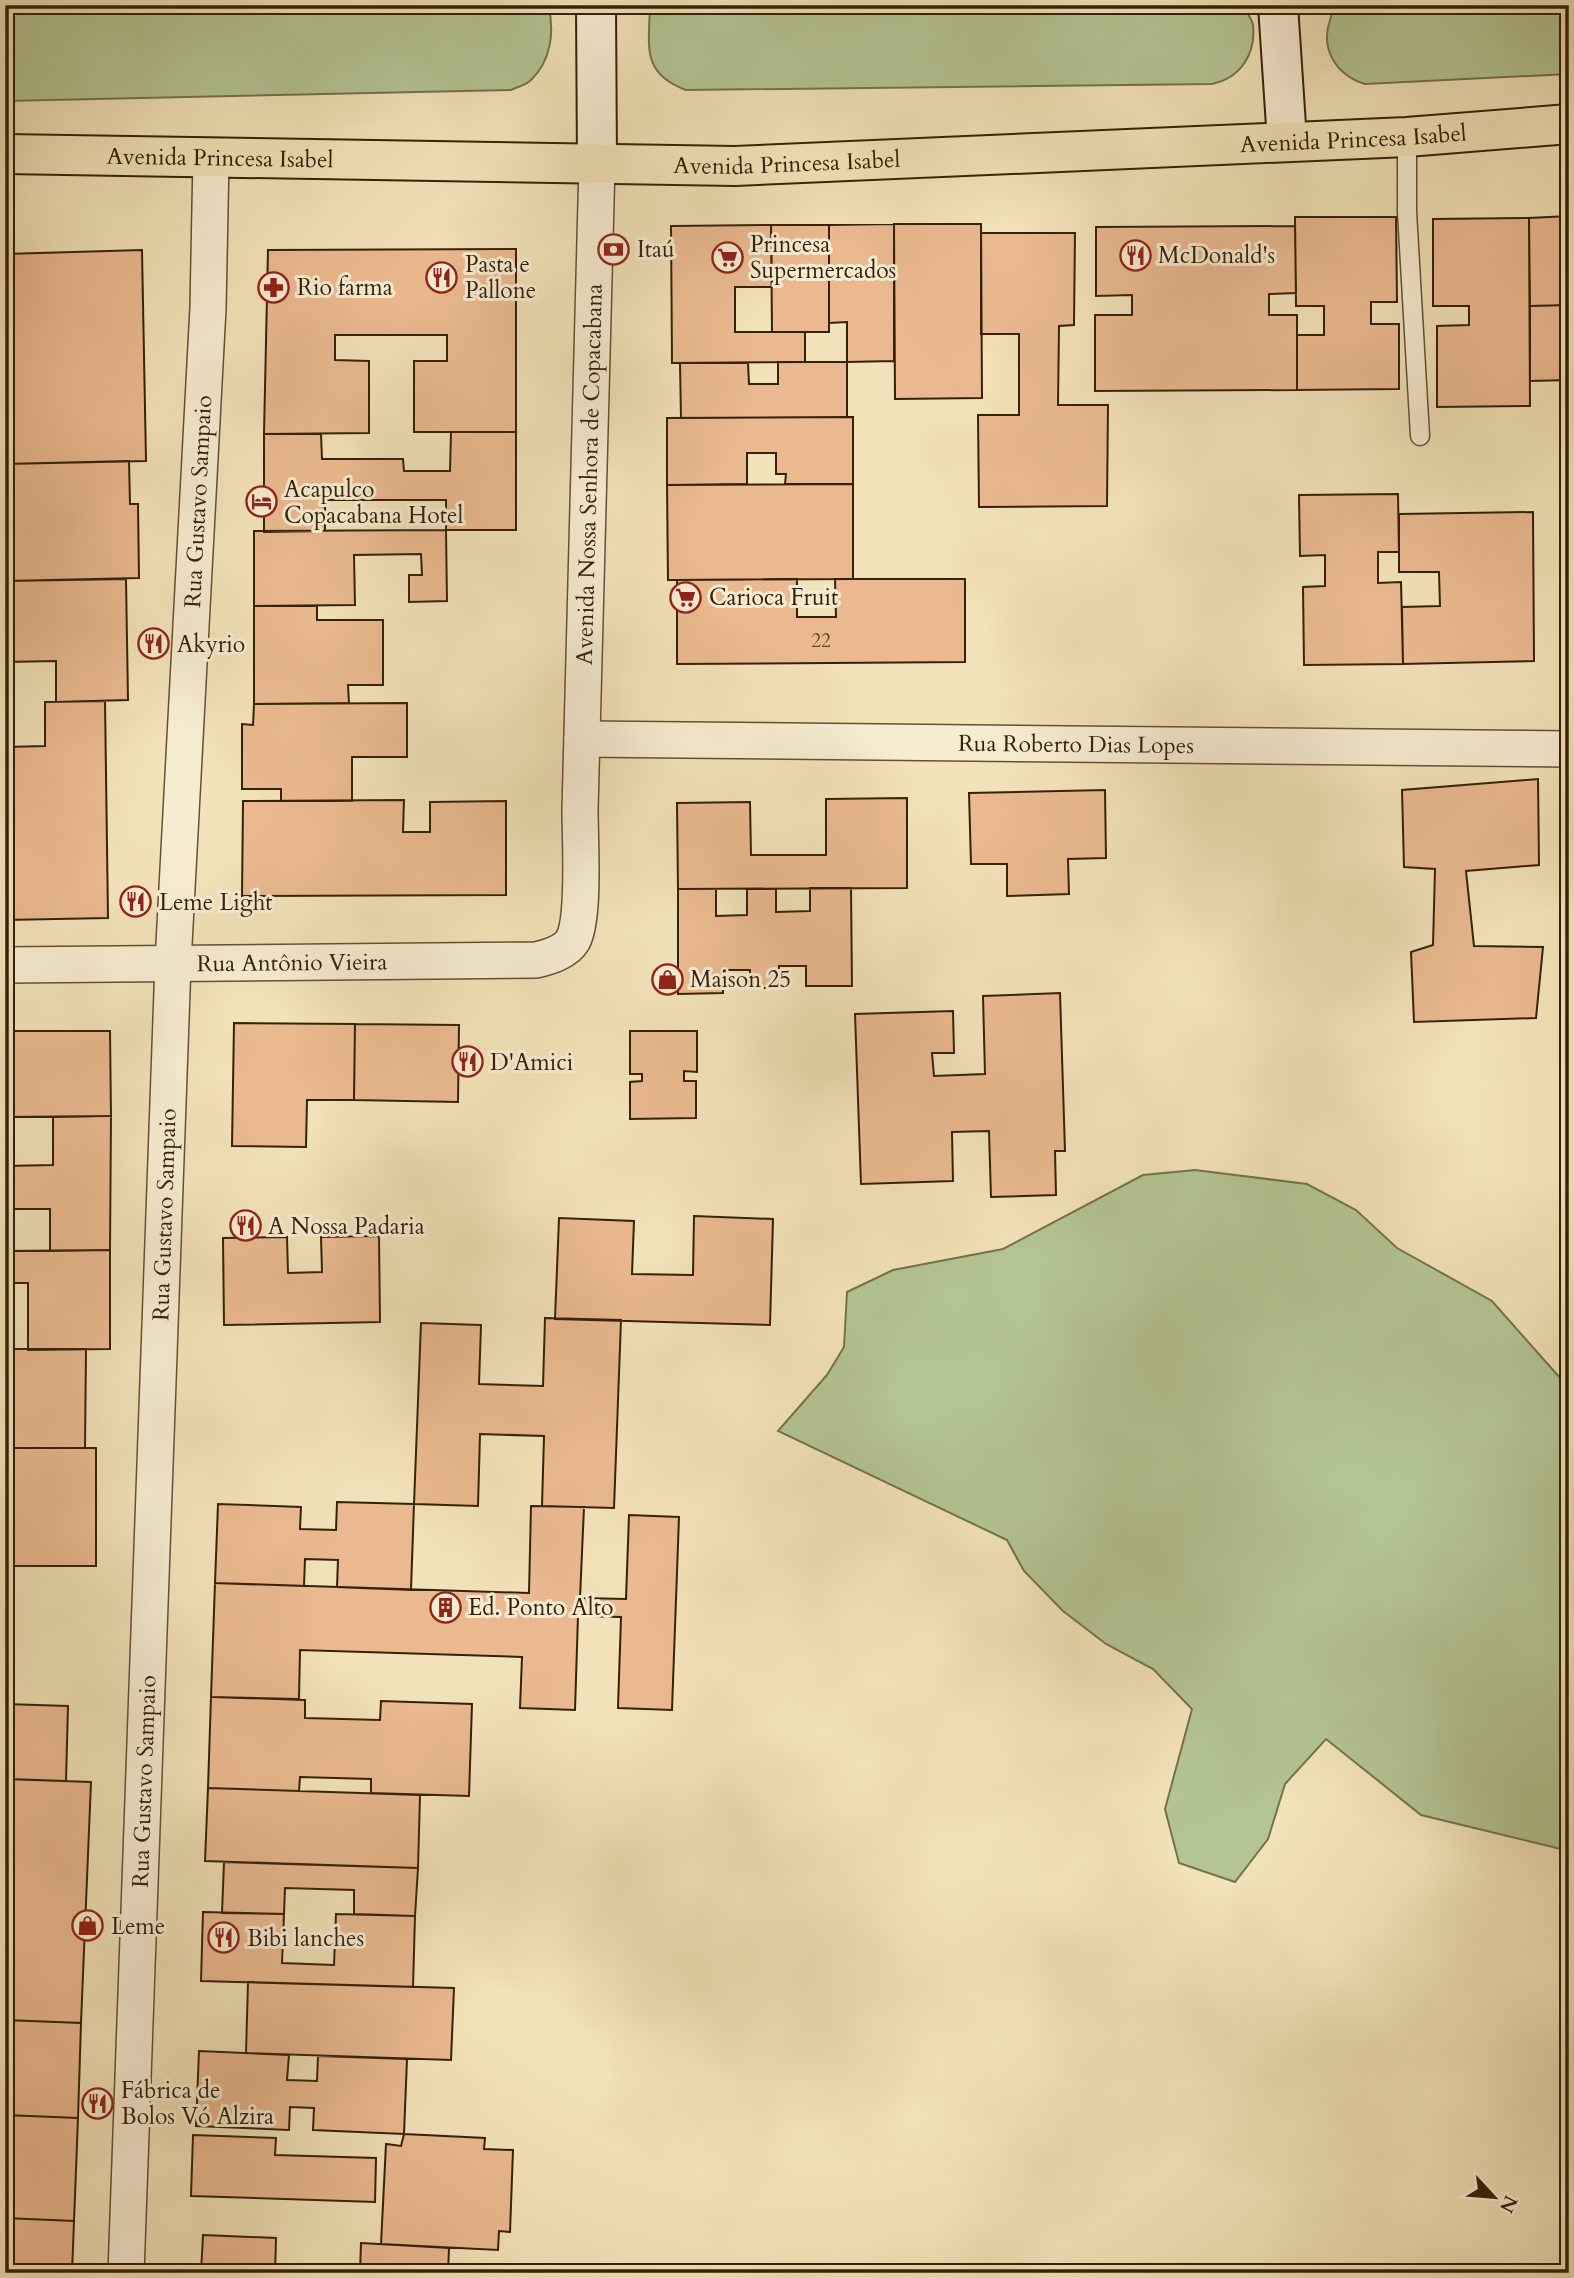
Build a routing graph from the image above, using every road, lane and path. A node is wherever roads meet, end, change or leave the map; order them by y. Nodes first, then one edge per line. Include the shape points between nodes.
1 (596, 5) edge
2 (1278, 5) edge
3 (1569, 124) edge
4 (1407, 136) junction
5 (1287, 141) junction
6 (5, 154) edge
7 (211, 158) junction
8 (597, 164) junction
9 (1420, 436) dead end
10 (582, 739) junction
11 (1569, 749) edge
12 (572, 941) joint
13 (173, 963) junction
14 (5, 965) edge
15 (125, 2273) edge

1 - 8 main road, Avenida Nossa Senhora de Copacabana
2 - 5 main road
3 - 4 highway, Avenida Princesa Isabel
4 - 5 highway, Avenida Princesa Isabel
4 - 9 lane via 1406,212
5 - 8 highway, Avenida Princesa Isabel via 735,166
6 - 7 highway, Avenida Princesa Isabel
7 - 8 highway, Avenida Princesa Isabel
7 - 13 street, Rua Gustavo Sampaio via 208,308
8 - 10 street, Avenida Nossa Senhora de Copacabana
10 - 11 street, Rua Roberto Dias Lopes
10 - 12 street, Avenida Nossa Senhora de Copacabana via 579,917
12 - 13 street, Rua Antônio Vieira via 554,956 536,960
13 - 14 street, Rua Antônio Vieira
13 - 15 street, Rua Gustavo Sampaio

